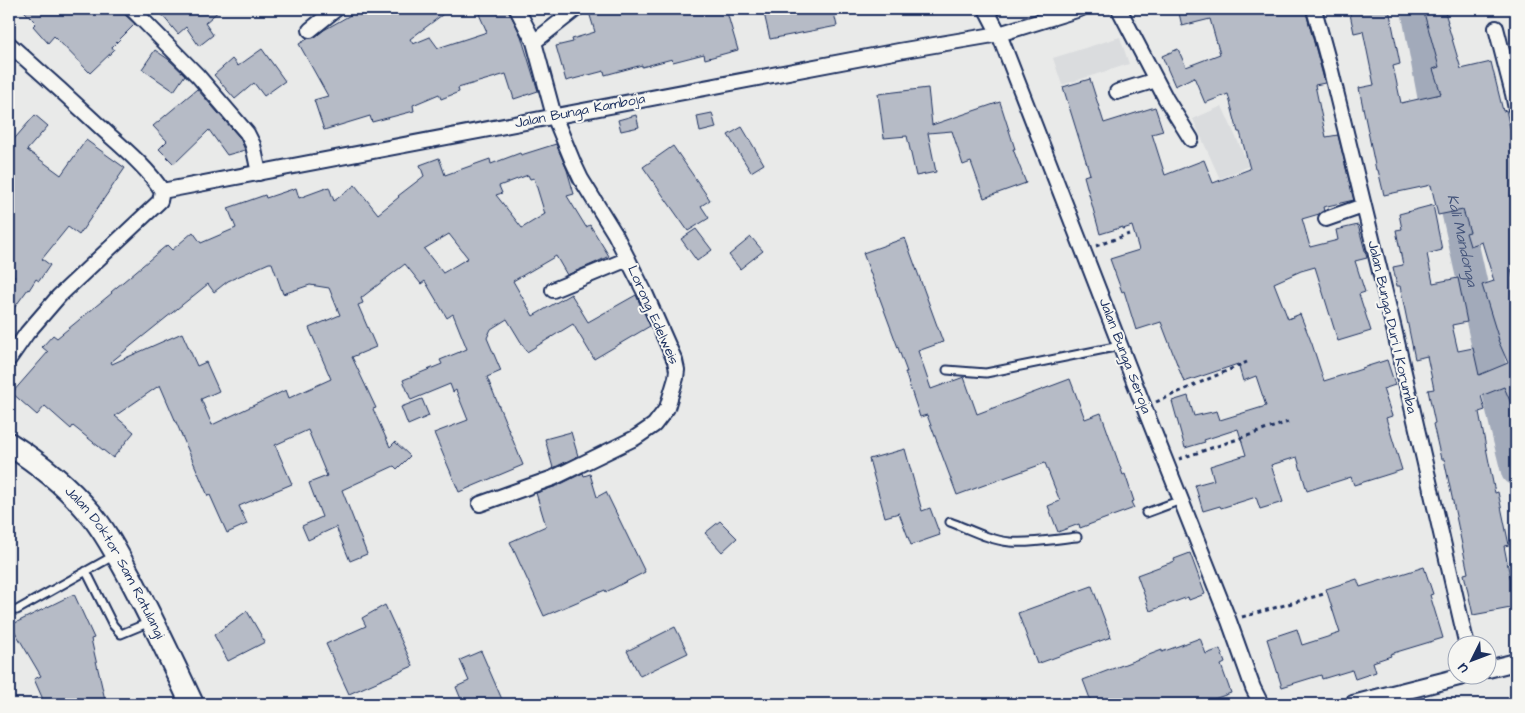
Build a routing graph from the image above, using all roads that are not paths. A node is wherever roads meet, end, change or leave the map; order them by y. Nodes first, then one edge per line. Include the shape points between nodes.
1 (132, 9) edge
2 (336, 9) edge
3 (517, 9) edge
4 (576, 9) edge
5 (986, 9) edge
6 (1080, 9) edge
7 (1119, 9) edge
8 (1314, 9) edge
9 (1496, 28) dead end
10 (310, 30) dead end
11 (999, 34) junction
12 (534, 42) junction
13 (9, 44) edge
14 (1156, 80) junction
15 (1117, 92) dead end
16 (1515, 93) edge
17 (1516, 109) edge
18 (554, 116) junction
19 (1191, 139) dead end
20 (258, 173) junction
21 (162, 191) junction
22 (1363, 206) junction
23 (1326, 219) dead end
24 (628, 259) junction
25 (553, 290) dead end
26 (1121, 346) junction
27 (9, 359) edge
28 (946, 370) dead end
29 (9, 444) edge
30 (1181, 500) junction
31 (480, 504) dead end
32 (1146, 513) dead end
33 (950, 522) dead end
34 (1077, 537) dead end
35 (118, 554) junction
36 (86, 571) junction
37 (17, 610) dead end
38 (153, 620) junction
39 (1465, 636) edge
40 (1516, 662) edge
41 (1498, 666) edge
42 (1448, 680) edge
43 (192, 704) edge
44 (1261, 704) edge
45 (1353, 704) edge

1 - 20 street via 192,70 247,133 253,145
2 - 10 street
3 - 12 street, Lorong Edelweis
4 - 12 street
5 - 11 street, Jalan Bunga Seroja
6 - 11 street, Jalan Bunga Kamboja
7 - 14 street
8 - 22 street, Jalan Bunga Duri I Korumba
9 - 16 street
11 - 18 street, Jalan Bunga Kamboja
11 - 26 street, Jalan Bunga Seroja
12 - 18 street, Lorong Edelweis
13 - 21 street via 126,150
14 - 15 street
14 - 19 street
16 - 17 street
18 - 20 street, Jalan Bunga Kamboja
18 - 24 street, Lorong Edelweis via 581,179
20 - 21 street, Jalan Bunga Kamboja
21 - 27 street via 160,201 59,296
22 - 23 street
22 - 39 street, Jalan Bunga Duri I Korumba
24 - 25 street
24 - 31 street, Lorong Edelweis via 675,361 676,378 667,408 654,425 636,438 553,478
26 - 28 lane via 986,373
26 - 30 street, Jalan Bunga Seroja
29 - 35 highway, Jalan Doktor Sam Ratulangi via 74,496 91,514
30 - 32 lane
30 - 44 street, Jalan Bunga Seroja
33 - 34 lane via 1010,542
35 - 36 lane
35 - 38 highway, Jalan Doktor Sam Ratulangi
36 - 37 lane
36 - 38 lane via 113,625 121,634
38 - 43 highway, Jalan Doktor Sam Ratulangi
40 - 41 street
42 - 45 street

